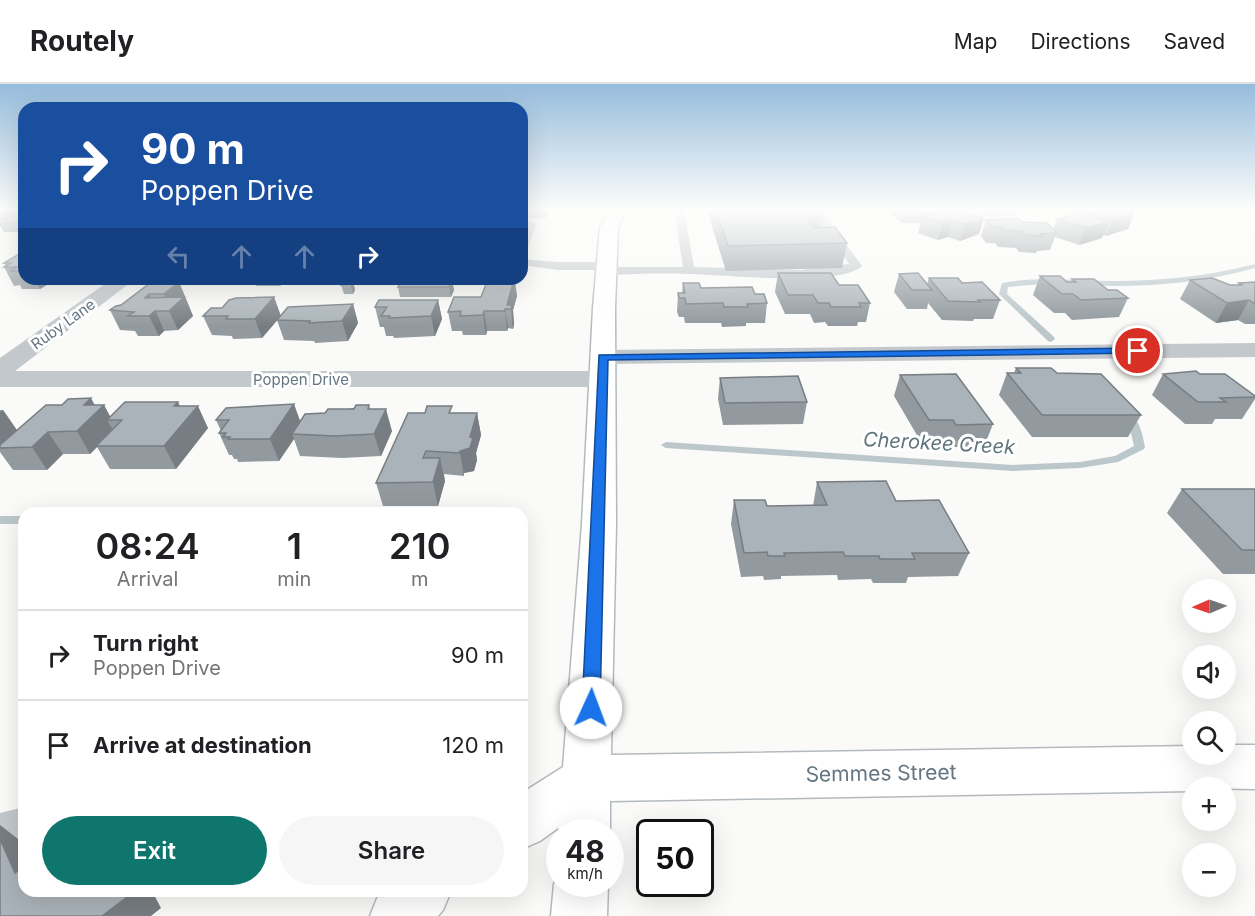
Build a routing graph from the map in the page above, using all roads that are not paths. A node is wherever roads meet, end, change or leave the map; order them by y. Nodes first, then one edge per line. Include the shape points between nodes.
1 (608, 249) edge
2 (685, 249) edge
3 (844, 249) edge
4 (528, 263) edge
5 (608, 268) junction
6 (689, 270) junction
7 (117, 285) edge
8 (1255, 350) edge
9 (603, 368) junction
10 (0, 370) edge
11 (0, 380) edge
12 (1255, 767) edge
13 (588, 778) junction
14 (528, 819) edge
15 (585, 819) edge
16 (18, 824) edge
17 (0, 828) edge
18 (580, 897) edge
19 (579, 916) edge

1 - 5 main road
2 - 6 lane
3 - 6 lane via 856,266 848,270
4 - 5 lane
5 - 6 lane
5 - 9 main road
7 - 10 street, Ruby Lane
8 - 9 street, Poppen Drive
9 - 11 street, Poppen Drive
9 - 13 main road
12 - 13 main road, Semmes Street
13 - 14 main road
13 - 15 main road
16 - 17 lane
18 - 19 main road

